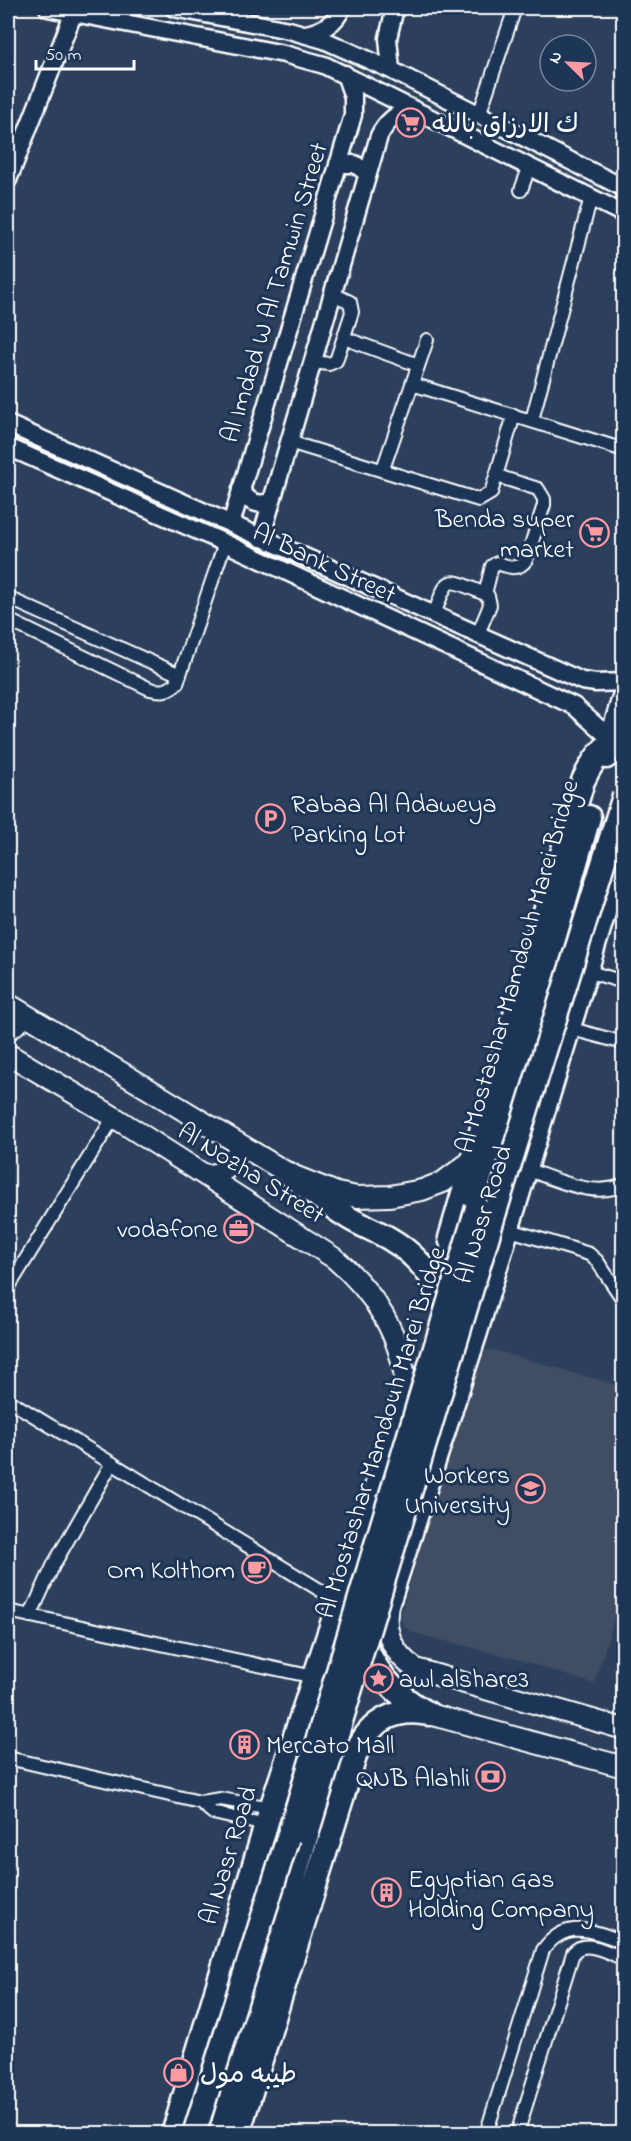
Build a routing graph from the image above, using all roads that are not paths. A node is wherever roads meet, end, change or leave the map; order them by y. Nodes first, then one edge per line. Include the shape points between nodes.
1 (48, 8) edge
2 (174, 8) edge
3 (342, 8) edge
4 (395, 8) edge
5 (515, 8) edge
6 (74, 12) junction
7 (306, 34) junction
8 (391, 70) junction
9 (345, 74) junction
10 (410, 109) junction
11 (479, 115) junction
12 (338, 165) junction
13 (529, 168) junction
14 (368, 174) junction
15 (8, 180) edge
16 (624, 188) edge
17 (521, 190) dead end
18 (591, 197) junction
19 (624, 214) edge
20 (333, 294) junction
21 (344, 338) junction
22 (427, 340) dead end
23 (313, 362) junction
24 (418, 365) junction
25 (412, 384) junction
26 (514, 415) junction
27 (532, 420) junction
28 (8, 424) edge
29 (289, 442) junction
30 (8, 447) edge
31 (624, 450) edge
32 (382, 469) junction
33 (497, 476) junction
34 (241, 489) junction
35 (272, 501) junction
36 (231, 524) junction
37 (261, 538) junction
38 (225, 543) junction
39 (485, 594) junction
40 (8, 598) edge
41 (434, 615) junction
42 (8, 620) edge
43 (478, 634) junction
44 (566, 673) junction
45 (180, 675) junction
46 (624, 681) edge
47 (624, 697) edge
48 (556, 698) junction
49 (610, 741) junction
50 (624, 796) edge
51 (624, 847) edge
52 (586, 971) junction
53 (624, 982) edge
54 (8, 1004) edge
55 (26, 1016) junction
56 (568, 1028) junction
57 (8, 1030) edge
58 (624, 1044) edge
59 (8, 1054) edge
60 (114, 1118) junction
61 (241, 1146) junction
62 (474, 1159) junction
63 (525, 1169) junction
64 (289, 1174) junction
65 (206, 1175) junction
66 (624, 1184) edge
67 (507, 1228) junction
68 (498, 1258) junction
69 (8, 1288) edge
70 (624, 1301) edge
71 (406, 1390) junction
72 (8, 1400) edge
73 (452, 1405) junction
74 (112, 1463) junction
75 (360, 1539) junction
76 (390, 1597) joint
77 (338, 1601) junction
78 (8, 1611) edge
79 (30, 1616) junction
80 (314, 1677) junction
81 (429, 1714) junction
82 (624, 1729) edge
83 (291, 1746) junction
84 (357, 1750) junction
85 (8, 1758) edge
86 (624, 1767) edge
87 (200, 1802) junction
88 (268, 1816) junction
89 (624, 1942) edge
90 (624, 1959) edge
91 (173, 2133) edge
92 (194, 2133) edge
93 (220, 2133) edge
94 (238, 2133) edge
95 (486, 2133) edge
96 (517, 2133) edge

1 - 6 street
2 - 7 street
3 - 7 street via 325,28
4 - 8 street via 388,38
5 - 11 street
6 - 9 street via 284,54
6 - 15 street
7 - 8 street
8 - 11 street
9 - 10 street
9 - 12 street, Al Imdad W Al Tamwin Street via 354,106
10 - 13 street
10 - 14 street via 393,117 382,130
11 - 16 street
12 - 14 street via 355,164
12 - 34 street, Al Imdad W Al Tamwin Street
13 - 17 street
13 - 18 street
14 - 20 street
18 - 19 street
18 - 27 street
20 - 21 street via 351,305
20 - 23 street
21 - 23 street via 334,363
21 - 24 street
22 - 24 street
23 - 29 street
24 - 25 street
25 - 26 street
25 - 32 street
26 - 27 street
26 - 33 street
27 - 31 street
28 - 36 street, Al Bank Street
29 - 32 street
29 - 35 street
30 - 38 street, Al Bank Street
32 - 33 street via 475,500 491,493
33 - 39 street via 538,489 544,505 526,560 522,566 512,568 497,563 492,567
34 - 35 street via 251,502
34 - 36 street, Al Imdad W Al Tamwin Street
35 - 37 street
36 - 37 street, Al Bank Street
37 - 41 street, Al Bank Street
38 - 45 street
38 - 48 street, Al Bank Street
39 - 41 street via 450,582 444,586
39 - 43 street via 490,605
40 - 45 street
41 - 43 street, Al Bank Street
42 - 45 street via 160,692 170,690
43 - 44 street, Al Bank Street
44 - 46 street, Al Bank Street via 589,683
44 - 48 street via 571,681 569,691
47 - 49 highway, Al Nasr Road
48 - 49 street, Al Bank Street via 582,711
49 - 62 highway, Al Nasr Road via 599,752 584,781
49 - 92 highway, Al Mostashar Mamdouh Marei Bridge, bridge via 474,1220
50 - 93 highway, Al Mostashar Mamdouh Marei Bridge, bridge via 389,1561
51 - 52 highway, Al Nasr Road
52 - 53 street
52 - 56 highway, Al Nasr Road
54 - 55 main road, Al Nozha Street
55 - 57 main road
55 - 61 main road, Al Nozha Street
56 - 58 street
56 - 63 highway, Al Nasr Road
59 - 60 main road, Al Nozha Street
60 - 65 main road, Al Nozha Street
60 - 69 street
61 - 64 main road, Al Nozha Street
61 - 65 main road via 223,1172
62 - 64 main road, Al Nozha Street via 442,1182 390,1197 337,1193
62 - 68 highway, Al Nasr Road via 450,1238 455,1255 467,1266 484,1268
63 - 66 street via 595,1191
63 - 67 highway, Al Nasr Road
64 - 73 highway via 348,1217 405,1250 430,1275 445,1300 456,1336 458,1374
65 - 71 main road, Al Nozha Street via 322,1248 358,1280 378,1306 398,1347
67 - 68 highway, Al Nasr Road
67 - 70 street via 589,1254
68 - 73 highway, Al Nasr Road
71 - 73 highway via 417,1382 430,1380 442,1386
71 - 75 highway, Al Nasr Road
72 - 74 street
73 - 76 highway, Al Nasr Road
74 - 77 street
74 - 79 street via 54,1564
75 - 77 highway, Al Nasr Road
75 - 81 highway via 359,1628 369,1656 385,1680
76 - 82 main road via 386,1617 389,1638 399,1656 416,1669
77 - 80 highway, Al Nasr Road
78 - 79 street
79 - 80 street
80 - 83 highway, Al Nasr Road
81 - 84 highway via 407,1712 386,1718 369,1731
81 - 86 main road
83 - 84 highway via 312,1729 330,1728 346,1735
83 - 88 highway, Al Nasr Road
84 - 94 highway
85 - 87 street
87 - 88 street via 221,1799
87 - 88 street via 213,1813
88 - 91 highway, Al Nasr Road
89 - 95 street via 587,1930 571,1930 552,1939 540,1957
90 - 96 street via 586,1946 573,1953

